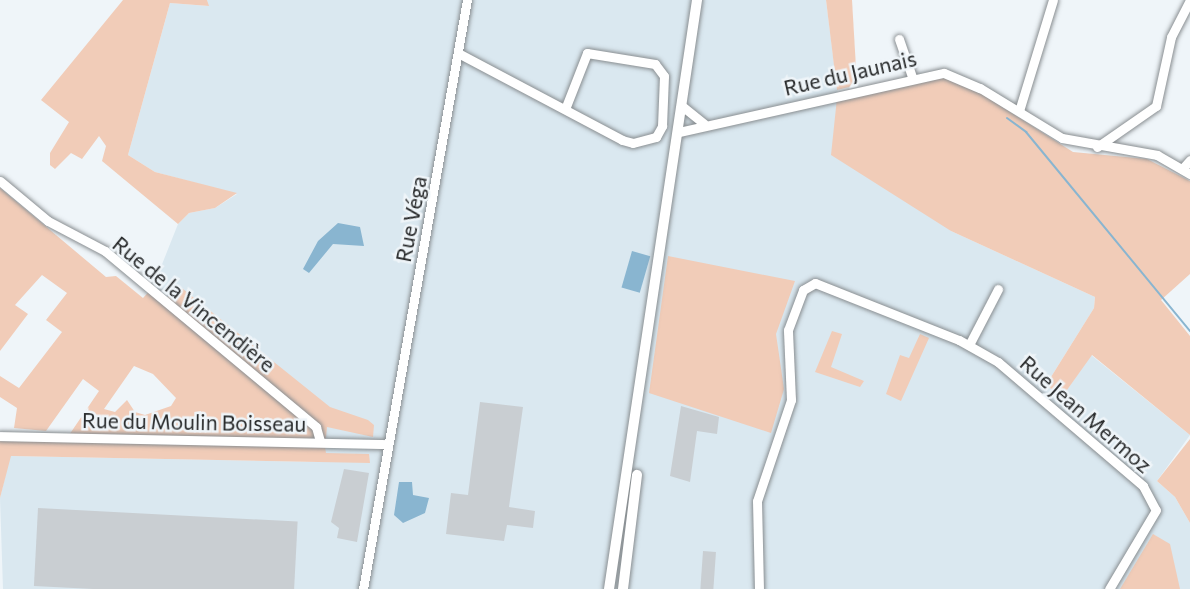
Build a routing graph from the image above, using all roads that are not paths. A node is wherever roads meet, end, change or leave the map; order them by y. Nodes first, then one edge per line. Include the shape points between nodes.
1 (467, 0) edge
2 (696, 0) edge
3 (1053, 0) edge
4 (1190, 0) edge
5 (899, 39) dead end
6 (458, 53) junction
7 (912, 76) junction
8 (682, 106) junction
9 (565, 109) junction
10 (1019, 111) junction
11 (704, 124) junction
12 (679, 132) junction
13 (1097, 147) junction
14 (1190, 160) edge
15 (1186, 172) edge
16 (0, 181) edge
17 (998, 289) dead end
18 (969, 345) junction
19 (648, 351) junction
20 (0, 436) edge
21 (320, 441) junction
22 (388, 448) junction
23 (363, 589) edge
24 (609, 589) edge
25 (624, 589) edge
26 (759, 589) edge
27 (1109, 589) edge

1 - 6 street, Rue Véga
2 - 8 main road
3 - 10 street
4 - 13 street via 1171,37 1156,106
5 - 7 street
6 - 9 street
6 - 22 street, Rue Véga
7 - 10 street, Rue du Jaunais via 953,74
7 - 11 street, Rue du Jaunais
8 - 11 street
8 - 12 main road
9 - 9 street via 622,140 647,141 662,126 664,76 655,64 587,53
10 - 13 street, Rue du Jaunais via 1062,138
11 - 12 street, Rue du Jaunais
12 - 19 main road
13 - 15 street, Rue du Jaunais via 1141,151
14 - 15 street
16 - 21 street, Rue de la Vincendière via 48,221 105,251 316,427
17 - 18 street
18 - 26 street, Rue Jean Mermoz via 816,283 803,290 788,330 791,400 757,501
18 - 27 street, Rue Jean Mermoz via 1045,397 1143,486 1156,510
19 - 24 main road
19 - 25 main road
20 - 21 street, Rue du Moulin Boisseau
21 - 22 street, Rue du Moulin Boisseau
22 - 23 street, Rue Véga

